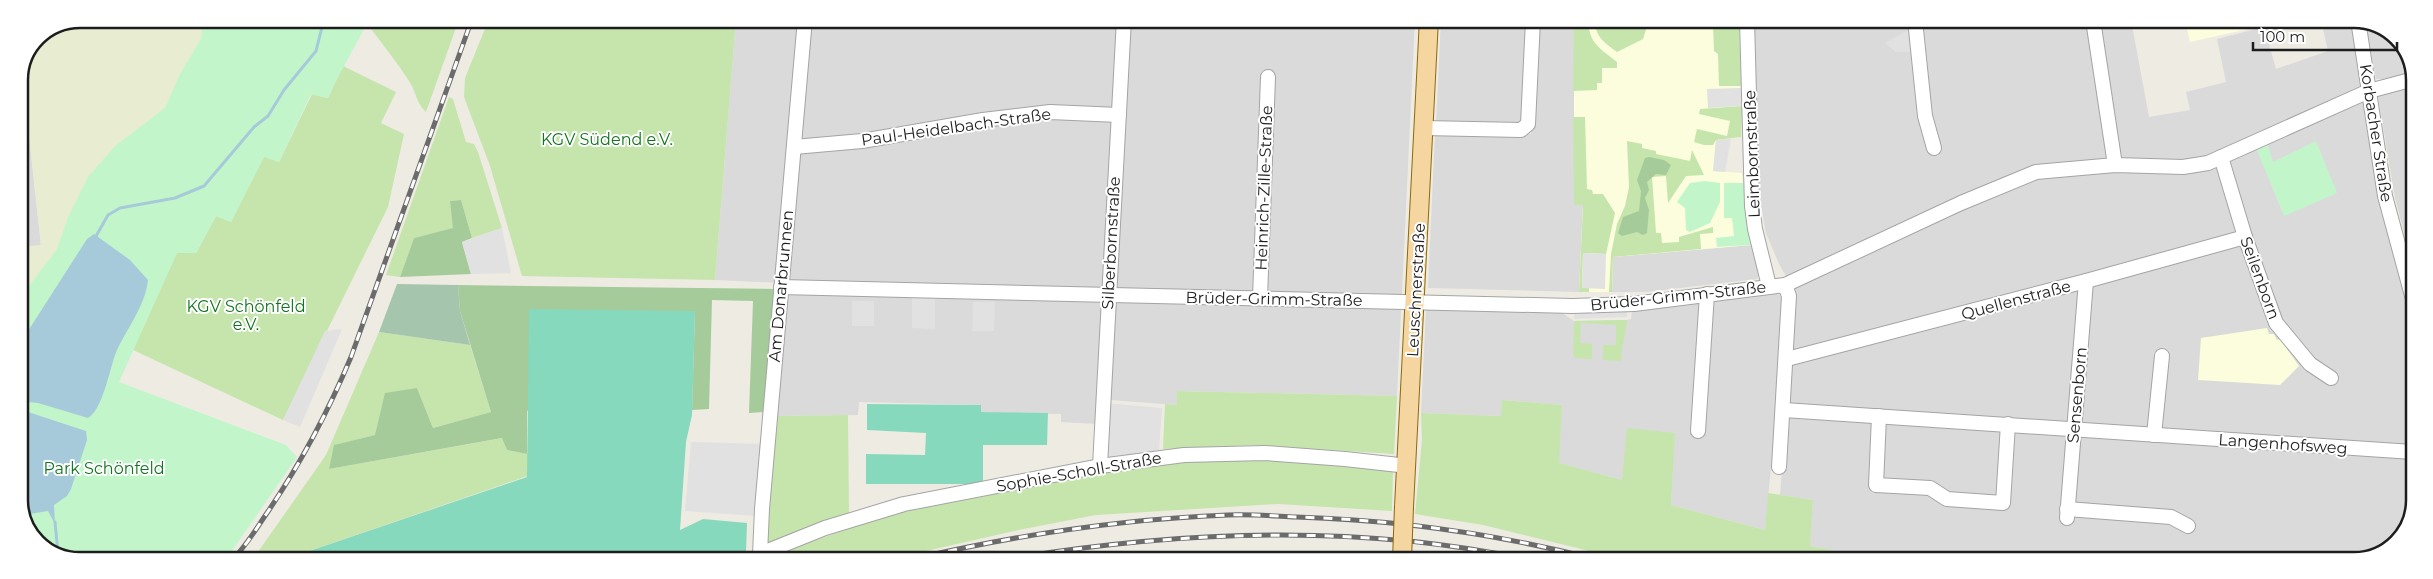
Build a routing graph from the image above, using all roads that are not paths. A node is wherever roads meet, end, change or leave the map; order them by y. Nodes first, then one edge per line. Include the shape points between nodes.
1 (804, 28) edge
2 (1124, 28) edge
3 (1430, 28) edge
4 (1533, 28) edge
5 (1747, 28) edge
6 (1916, 28) edge
7 (2094, 28) edge
8 (2359, 29) edge
9 (1268, 77) dead end
10 (2405, 81) edge
11 (2369, 91) junction
12 (1119, 115) junction
13 (1424, 128) junction
14 (794, 147) junction
15 (1934, 148) dead end
16 (2221, 158) junction
17 (2115, 165) junction
18 (2245, 237) junction
19 (2405, 271) edge
20 (2086, 281) junction
21 (1785, 285) junction
22 (1769, 286) junction
23 (781, 287) junction
24 (1707, 294) junction
25 (1108, 296) junction
26 (1260, 298) junction
27 (1416, 302) junction
28 (2162, 356) dead end
29 (1787, 359) junction
30 (2331, 378) dead end
31 (1784, 410) junction
32 (1879, 416) junction
33 (2008, 424) junction
34 (2074, 430) junction
35 (1698, 431) dead end
36 (2154, 435) junction
37 (2406, 452) edge
38 (1100, 466) junction
39 (1408, 466) junction
40 (1780, 467) dead end
41 (2188, 526) dead end
42 (760, 552) edge
43 (765, 552) edge
44 (1402, 552) edge

1 - 14 street, Am Donarbrunnen
2 - 12 street, Silberbornstraße
3 - 13 main road, Leuschnerstraße
4 - 13 street via 1528,124 1521,130
5 - 22 street, Leimbornstraße via 1752,206
6 - 15 street via 1925,116
7 - 17 street
8 - 11 street, Korbacher Straße
9 - 26 street, Heinrich-Zille-Straße
10 - 11 street, Brüder-Grimm-Straße
11 - 16 street, Brüder-Grimm-Straße
11 - 19 street, Korbacher Straße via 2385,196
12 - 14 street, Paul-Heidelbach-Straße via 1050,112 983,120 862,142
12 - 25 street, Silberbornstraße
13 - 27 main road, Leuschnerstraße
14 - 23 street, Am Donarbrunnen
16 - 17 street, Brüder-Grimm-Straße via 2183,167
16 - 18 street, Seilenborn
17 - 21 street, Brüder-Grimm-Straße via 2036,172 1961,203
18 - 20 street, Quellenstraße
18 - 30 street, Seilenborn via 2276,323 2310,364
20 - 29 street, Quellenstraße
20 - 34 street, Sensenborn
21 - 22 street, Brüder-Grimm-Straße
21 - 29 street via 1789,296
22 - 24 street, Brüder-Grimm-Straße
23 - 25 street, Brüder-Grimm-Straße
23 - 42 street, Am Donarbrunnen
24 - 27 street, Brüder-Grimm-Straße via 1634,304 1572,306
24 - 35 street
25 - 26 street, Brüder-Grimm-Straße
25 - 38 street, Silberbornstraße
26 - 27 street, Brüder-Grimm-Straße
27 - 39 main road, Leuschnerstraße
28 - 36 street
29 - 31 street
31 - 32 street, Langenhofsweg
31 - 40 street
32 - 33 street, Langenhofsweg
32 - 33 street via 1876,485 1930,488 1947,499 2003,503
33 - 34 street, Langenhofsweg
34 - 36 street, Langenhofsweg
34 - 41 street, Sensenborn via 2067,514 2172,517
36 - 37 street, Langenhofsweg
38 - 39 street, Sophie-Scholl-Straße via 1184,455 1265,453
38 - 43 street, Sophie-Scholl-Straße via 904,504 824,528
39 - 44 main road, Leuschnerstraße, bridge

